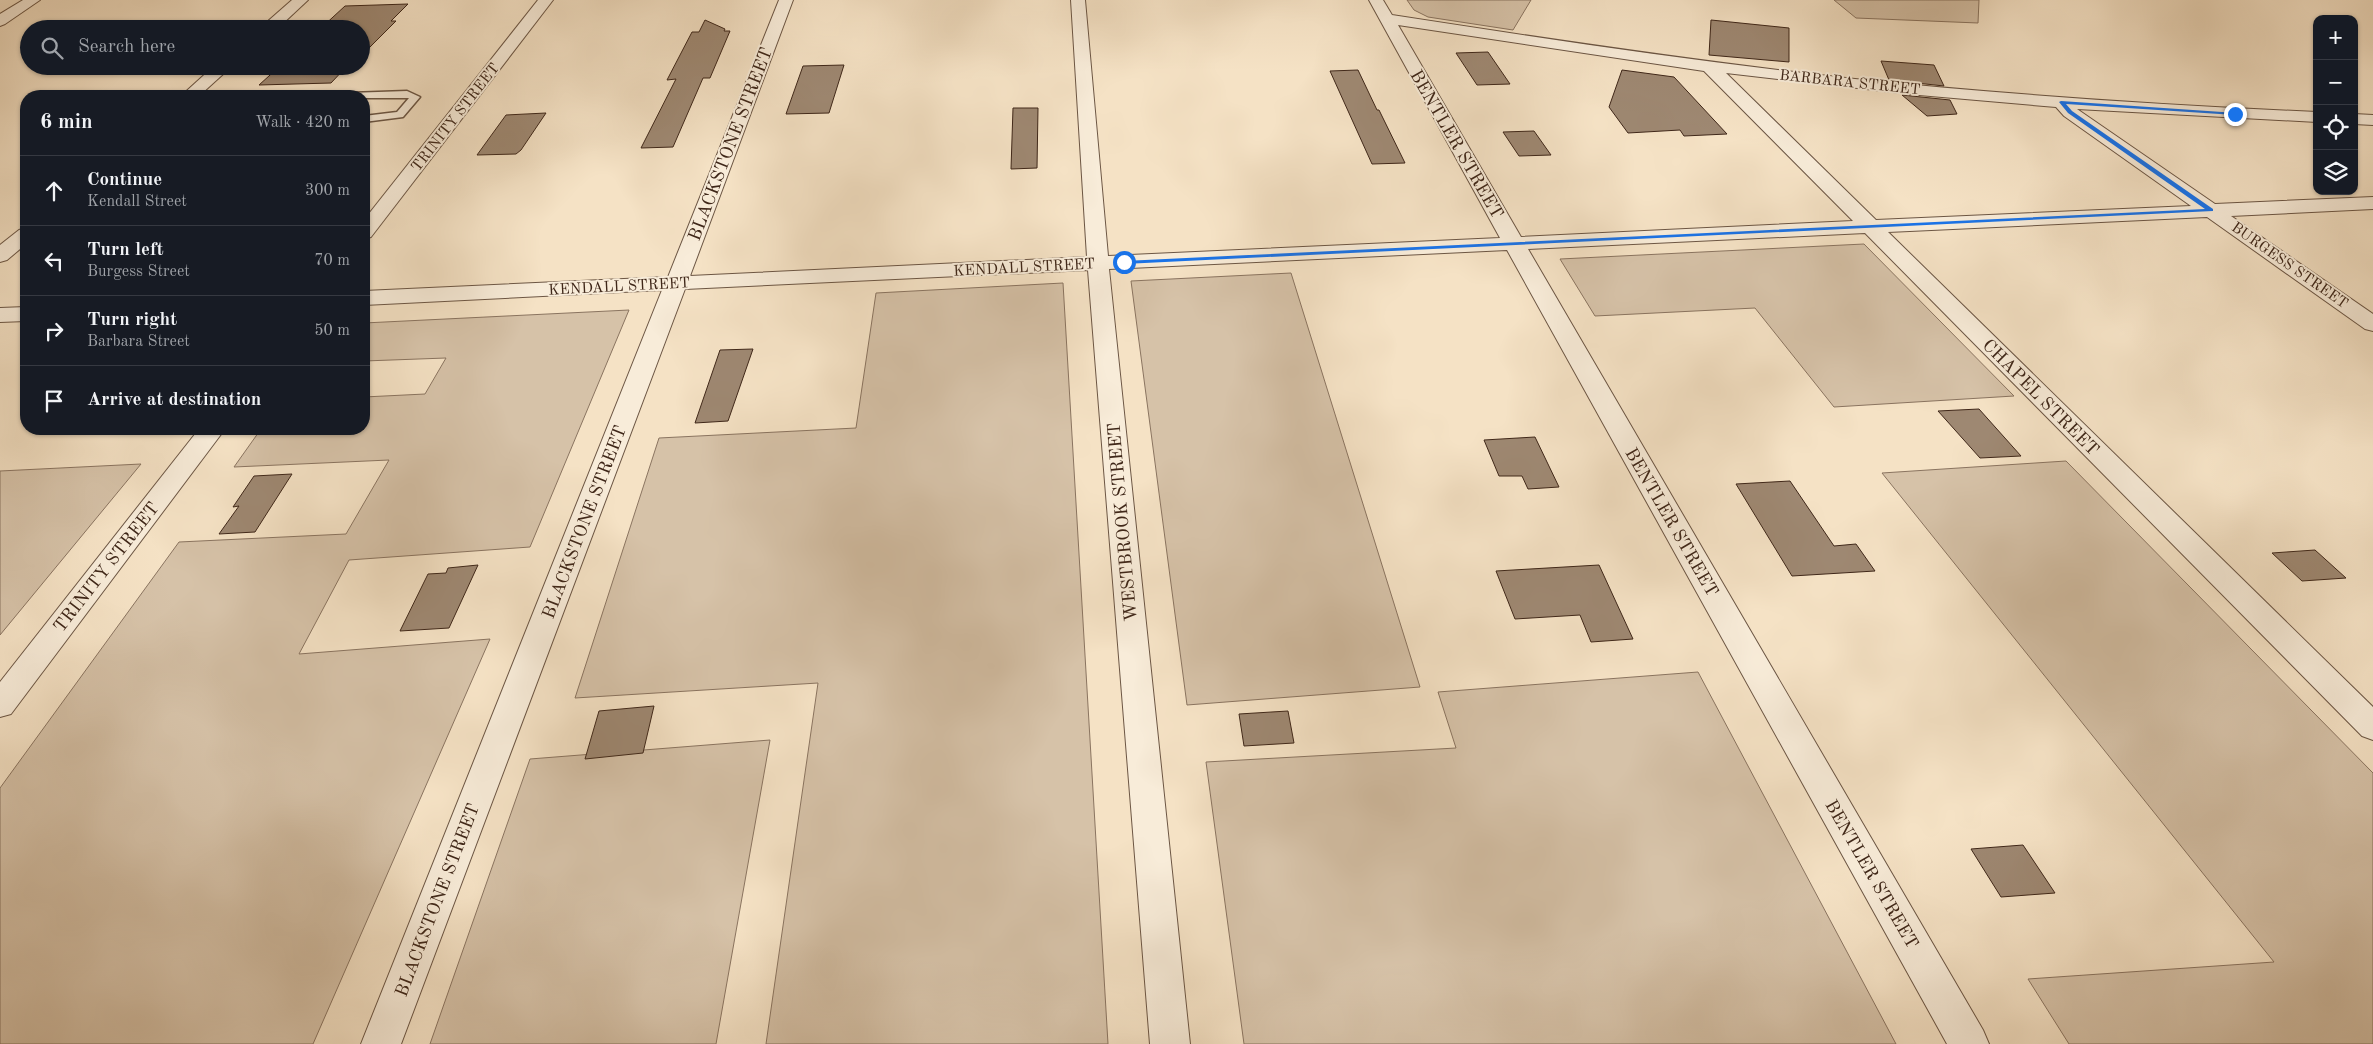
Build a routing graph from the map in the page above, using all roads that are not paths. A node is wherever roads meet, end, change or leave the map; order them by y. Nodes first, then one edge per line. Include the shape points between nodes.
1 (33, 0) edge
2 (301, 0) edge
3 (546, 0) edge
4 (786, 0) edge
5 (1078, 0) edge
6 (1381, 10) edge
7 (4, 16) edge
8 (278, 20) edge
9 (1709, 66) junction
10 (214, 75) edge
11 (196, 90) edge
12 (370, 95) edge
13 (2061, 102) junction
14 (2313, 117) edge
15 (370, 118) edge
16 (2358, 119) edge
17 (2373, 120) edge
18 (2373, 202) edge
19 (2211, 210) junction
20 (370, 225) edge
21 (1870, 226) junction
22 (20, 239) edge
23 (1514, 243) junction
24 (0, 256) edge
25 (1098, 264) junction
26 (676, 283) junction
27 (370, 298) edge
28 (20, 314) edge
29 (0, 315) edge
30 (2373, 324) edge
31 (207, 435) edge
32 (0, 705) edge
33 (2373, 727) edge
34 (381, 1044) edge
35 (1170, 1044) edge
36 (1968, 1044) edge

1 - 7 street
2 - 8 street
3 - 20 street, TRINITY STREET
4 - 26 street, BLACKSTONE STREET
5 - 25 street, WESTBROOK STREET
6 - 9 street, BARBARA STREET
6 - 23 street, BENTLER STREET
9 - 13 street, BARBARA STREET via 1859,84
9 - 21 street, CHAPEL STREET
10 - 11 street
12 - 15 lane via 407,94 415,97 400,115
13 - 14 street, BARBARA STREET
13 - 19 street, BURGESS STREET via 2070,112
16 - 17 street
18 - 19 street, KENDALL STREET
19 - 21 street, KENDALL STREET
19 - 30 street, BURGESS STREET
21 - 23 street, KENDALL STREET
21 - 33 street, CHAPEL STREET
22 - 24 street
23 - 25 street, KENDALL STREET
23 - 36 street, BENTLER STREET
25 - 26 street, KENDALL STREET
25 - 35 street, WESTBROOK STREET
26 - 27 street, KENDALL STREET
26 - 34 street, BLACKSTONE STREET
28 - 29 street
31 - 32 street, TRINITY STREET

